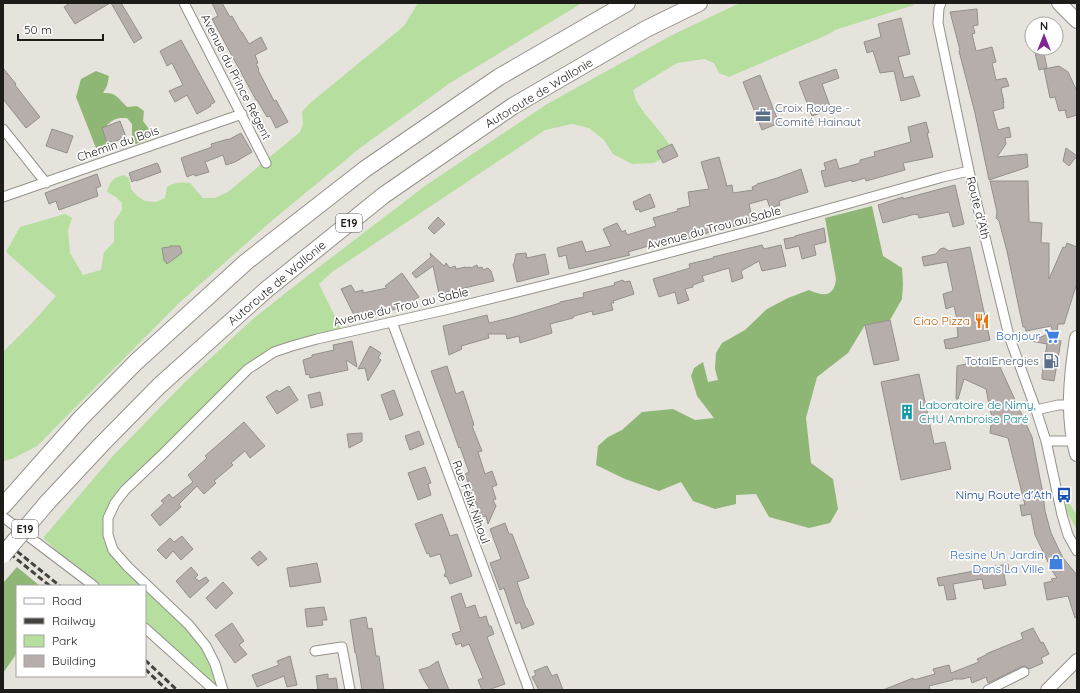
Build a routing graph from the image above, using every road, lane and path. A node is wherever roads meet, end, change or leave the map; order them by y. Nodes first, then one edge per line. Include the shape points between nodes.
1 (184, 3) edge
2 (627, 3) edge
3 (699, 3) edge
4 (941, 3) edge
5 (1060, 3) edge
6 (1077, 21) edge
7 (242, 114) junction
8 (3, 129) edge
9 (266, 163) dead end
10 (969, 171) junction
11 (46, 183) junction
12 (3, 197) edge
13 (392, 322) junction
14 (1077, 338) edge
15 (1070, 406) junction
16 (1036, 410) junction
17 (1046, 441) junction
18 (1075, 448) edge
19 (3, 506) edge
20 (3, 517) edge
21 (1077, 551) edge
22 (3, 555) edge
23 (93, 585) edge
24 (146, 629) edge
25 (315, 651) dead end
26 (1077, 660) edge
27 (1024, 672) dead end
28 (214, 690) edge
29 (223, 690) edge
30 (350, 690) edge
31 (529, 690) edge
32 (988, 690) edge
33 (1047, 690) edge

1 - 7 street, Avenue du Prince Régent
2 - 19 highway, E19 via 499,77 365,169 246,262 136,362 80,419
3 - 22 highway, Autoroute de Wallonie / E19, bridge via 646,29 513,106 384,195 266,290 160,386 46,504
4 - 10 street, Route d'Ath via 938,23
5 - 6 main road
7 - 9 street, Avenue du Prince Régent
7 - 11 street, Chemin du Bois
8 - 11 street
10 - 13 street, Avenue du Trou au Sable via 578,277
10 - 16 street, Route d'Ath via 1009,336
11 - 12 street, Chemin du Bois
13 - 29 street, Avenue du Trou au Sable via 292,346 259,361 243,373 125,490 108,518 108,535 113,550 189,625 206,646 216,664
13 - 31 street, Rue Félix Nihoul
14 - 15 main road
15 - 16 street
15 - 18 main road
16 - 17 street, Route d'Ath
17 - 18 street
17 - 21 street, Route d'Ath via 1062,516
20 - 23 street
24 - 28 street
25 - 30 street via 342,648
26 - 33 main road
27 - 32 street

